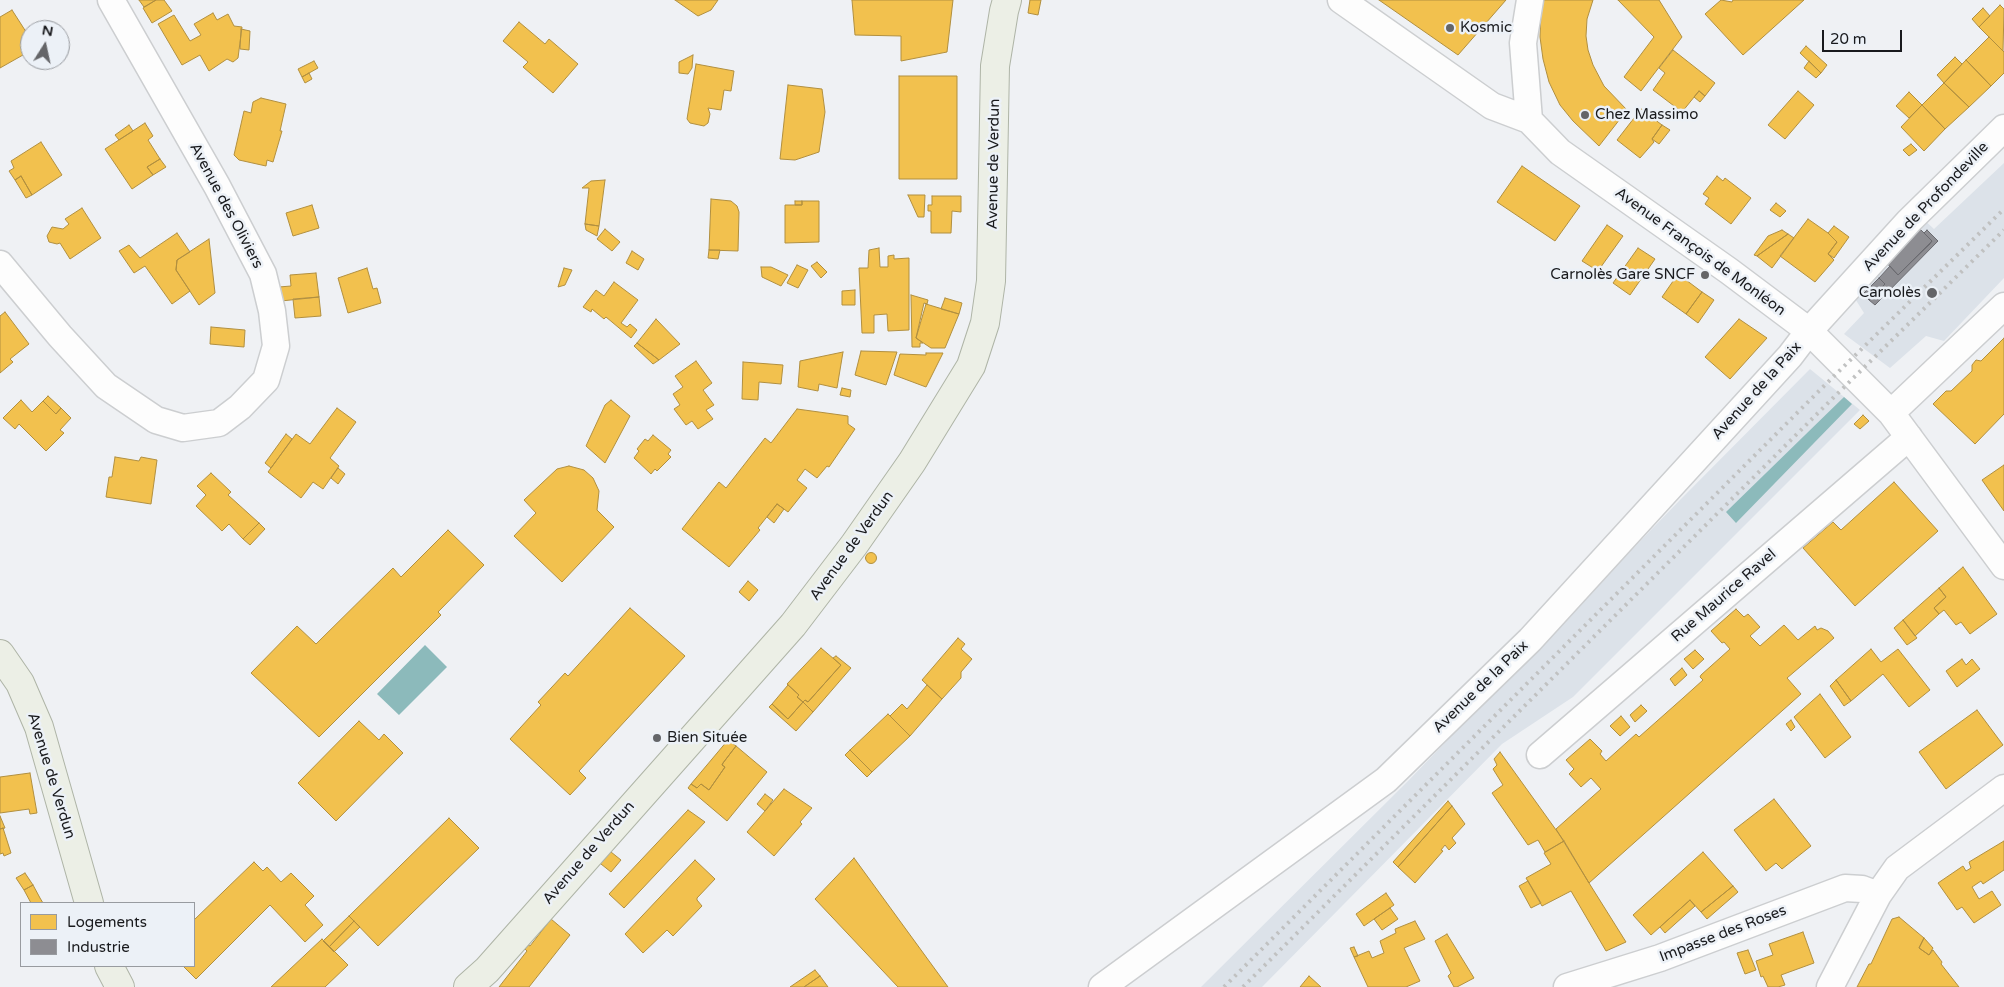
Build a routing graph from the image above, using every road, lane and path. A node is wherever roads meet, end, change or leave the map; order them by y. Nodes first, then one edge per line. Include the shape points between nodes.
1 (111, 0) edge
2 (1007, 0) edge
3 (1341, 0) edge
4 (1530, 0) edge
5 (1529, 120) junction
6 (2004, 128) edge
7 (0, 264) edge
8 (2004, 306) edge
9 (1809, 331) junction
10 (1891, 413) junction
11 (1909, 437) junction
12 (2004, 566) edge
13 (0, 654) edge
14 (1540, 755) dead end
15 (2004, 788) edge
16 (1878, 895) junction
17 (89, 902) edge
18 (110, 967) edge
19 (120, 987) edge
20 (468, 987) edge
21 (1102, 987) edge
22 (1567, 987) edge
23 (1830, 987) edge

1 - 7 street, Avenue des Oliviers via 263,274 276,346 266,380 240,408 219,423 183,428 156,420 106,386
2 - 20 main road, Avenue de Verdun via 996,66 991,281 985,323 971,366 912,462 793,625 487,970
3 - 5 street, Avenue François de Monléon via 1492,106
4 - 5 street via 1523,43
5 - 9 street, Avenue François de Monléon via 1560,152
6 - 9 street, Avenue de Profondeville via 1909,221
8 - 10 street
9 - 10 street, Avenue François de Monléon
9 - 21 street, Avenue de la Paix via 1790,356 1530,640 1386,780
10 - 11 street, Avenue François de Monléon
11 - 12 street, Avenue François de Monléon
11 - 14 street, Rue Maurice Ravel
13 - 17 main road, Avenue de Verdun via 20,683 39,727
15 - 16 street via 1897,868
16 - 22 street, Impasse des Roses via 1862,889 1845,888 1660,958
16 - 23 street
18 - 19 main road

